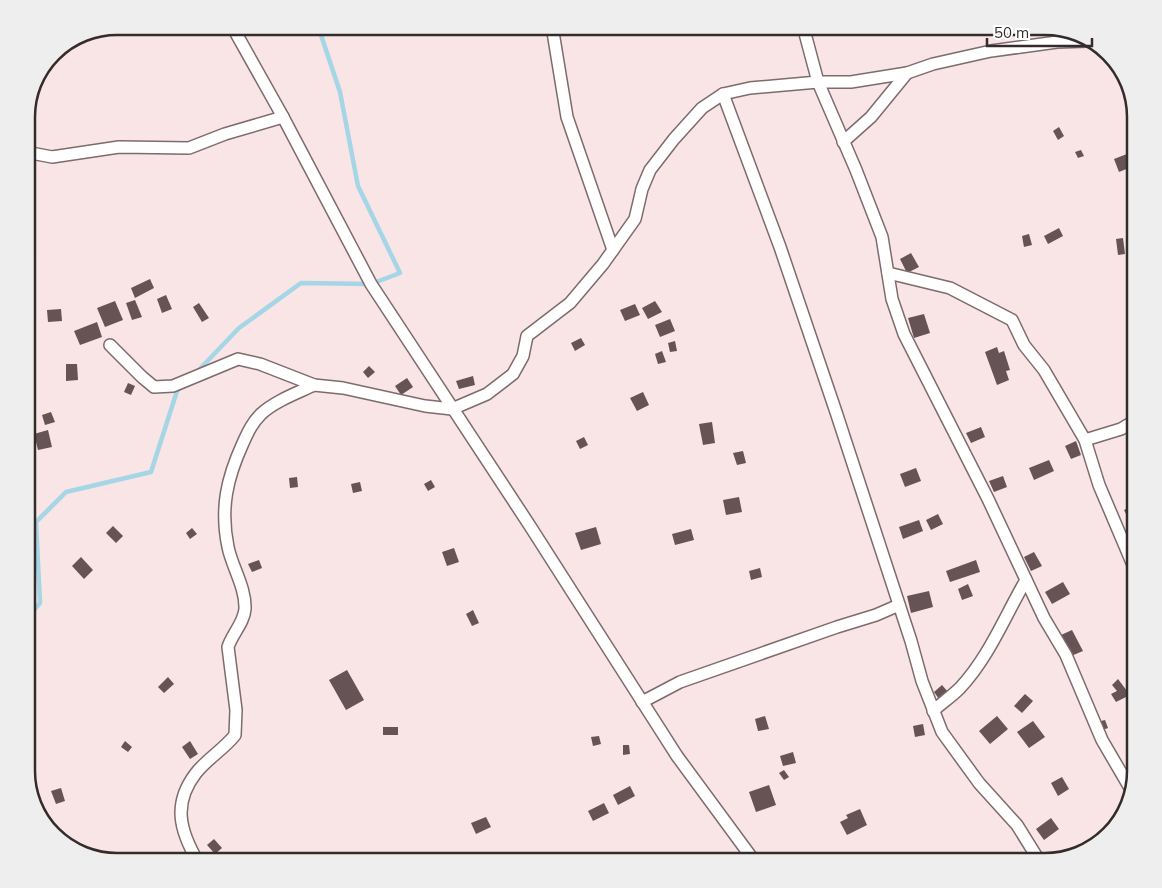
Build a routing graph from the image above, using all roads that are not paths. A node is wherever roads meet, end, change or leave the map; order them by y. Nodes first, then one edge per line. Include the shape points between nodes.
1 (237, 35) edge
2 (553, 35) edge
3 (805, 35) edge
4 (1075, 41) edge
5 (907, 73) junction
6 (818, 82) junction
7 (723, 94) junction
8 (283, 117) junction
9 (843, 142) junction
10 (35, 154) edge
11 (612, 250) junction
12 (888, 273) junction
13 (110, 345) dead end
14 (314, 385) junction
15 (452, 409) junction
16 (1127, 425) edge
17 (1085, 440) junction
18 (1127, 551) edge
19 (1026, 580) junction
20 (899, 605) junction
21 (642, 702) junction
22 (934, 711) junction
23 (1126, 781) edge
24 (193, 853) edge
25 (748, 853) edge
26 (1034, 853) edge

1 - 8 street
2 - 11 street via 567,117
3 - 6 street
4 - 5 street via 991,51
5 - 6 street via 851,82
5 - 9 street via 872,117
6 - 7 street via 750,88
6 - 9 street
7 - 11 street via 702,108 650,170 635,219
7 - 20 street via 780,247
8 - 10 street via 189,148 120,146 52,157
8 - 15 street via 372,284
9 - 12 street via 882,237
11 - 15 street via 570,303 527,336 523,356 513,374 486,394
12 - 17 street via 950,288 1012,320 1024,345 1044,370
12 - 19 street via 892,299 904,334
13 - 14 street via 154,387 172,386 238,359
14 - 15 street
14 - 24 street via 262,412 252,423 226,490 228,548 245,598 244,615 228,647 236,710 235,735 196,773 181,804 181,825
15 - 21 street
16 - 17 street
17 - 18 street via 1099,485
19 - 22 street via 980,662 960,688
19 - 23 street via 1066,655 1102,740
20 - 21 street via 876,616 680,682
20 - 22 street
21 - 25 street
22 - 26 street via 942,732 979,783 1017,825

